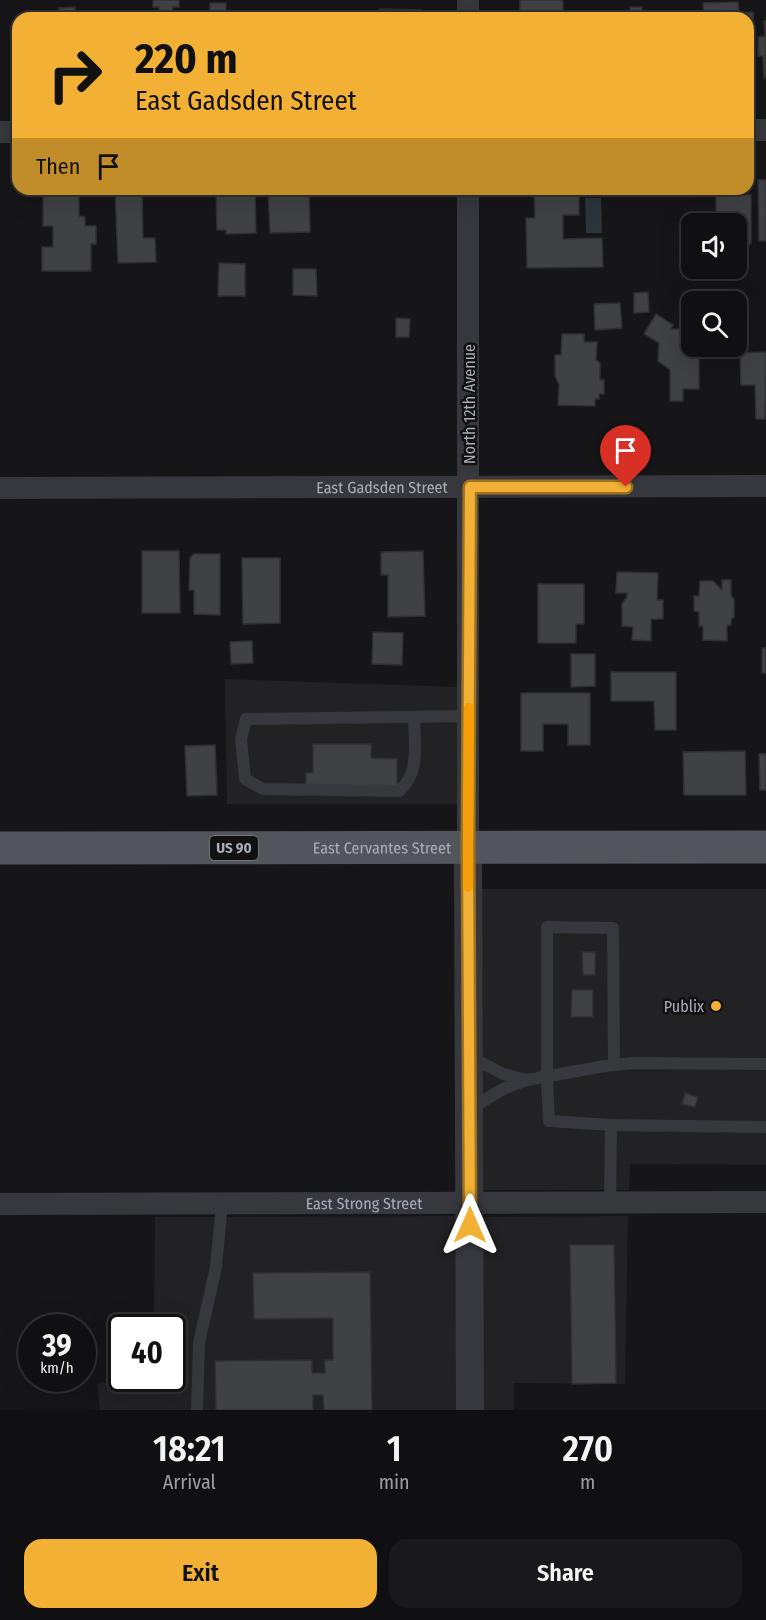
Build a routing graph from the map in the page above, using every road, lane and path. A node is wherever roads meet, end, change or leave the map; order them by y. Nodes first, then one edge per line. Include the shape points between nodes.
1 (468, 195) edge
2 (766, 486) edge
3 (470, 487) junction
4 (0, 488) edge
5 (469, 716) junction
6 (414, 717) junction
7 (766, 847) edge
8 (0, 848) edge
9 (468, 848) junction
10 (469, 1056) junction
11 (766, 1064) edge
12 (614, 1065) junction
13 (547, 1077) junction
14 (527, 1080) junction
15 (469, 1110) junction
16 (611, 1125) junction
17 (766, 1127) edge
18 (766, 1202) edge
19 (470, 1203) junction
20 (610, 1203) junction
21 (0, 1204) edge
22 (222, 1204) junction
23 (197, 1410) edge
24 (470, 1410) edge

1 - 3 street, North 12th Avenue
2 - 3 street, East Gadsden Street
3 - 4 street, East Gadsden Street
3 - 5 street, North 12th Avenue
5 - 6 lane
5 - 9 street, North 12th Avenue
6 - 6 lane via 246,719 241,739 245,779 262,789 399,791 408,784 414,768
7 - 9 main road, East Cervantes Street / US 90
8 - 9 main road, East Cervantes Street / US 90
9 - 10 street, North 12th Avenue
10 - 14 lane via 503,1074
10 - 15 street, North 12th Avenue
11 - 12 lane
12 - 13 lane
12 - 13 lane via 614,928 547,927
13 - 14 lane
13 - 16 lane via 549,1121
14 - 15 lane via 486,1097
15 - 19 street, North 12th Avenue
16 - 17 lane
16 - 20 lane
18 - 20 street, East Strong Street
19 - 20 street, East Strong Street
19 - 22 street, East Strong Street
19 - 24 street, North 12th Avenue
21 - 22 street, East Strong Street
22 - 23 lane via 216,1267 199,1343

